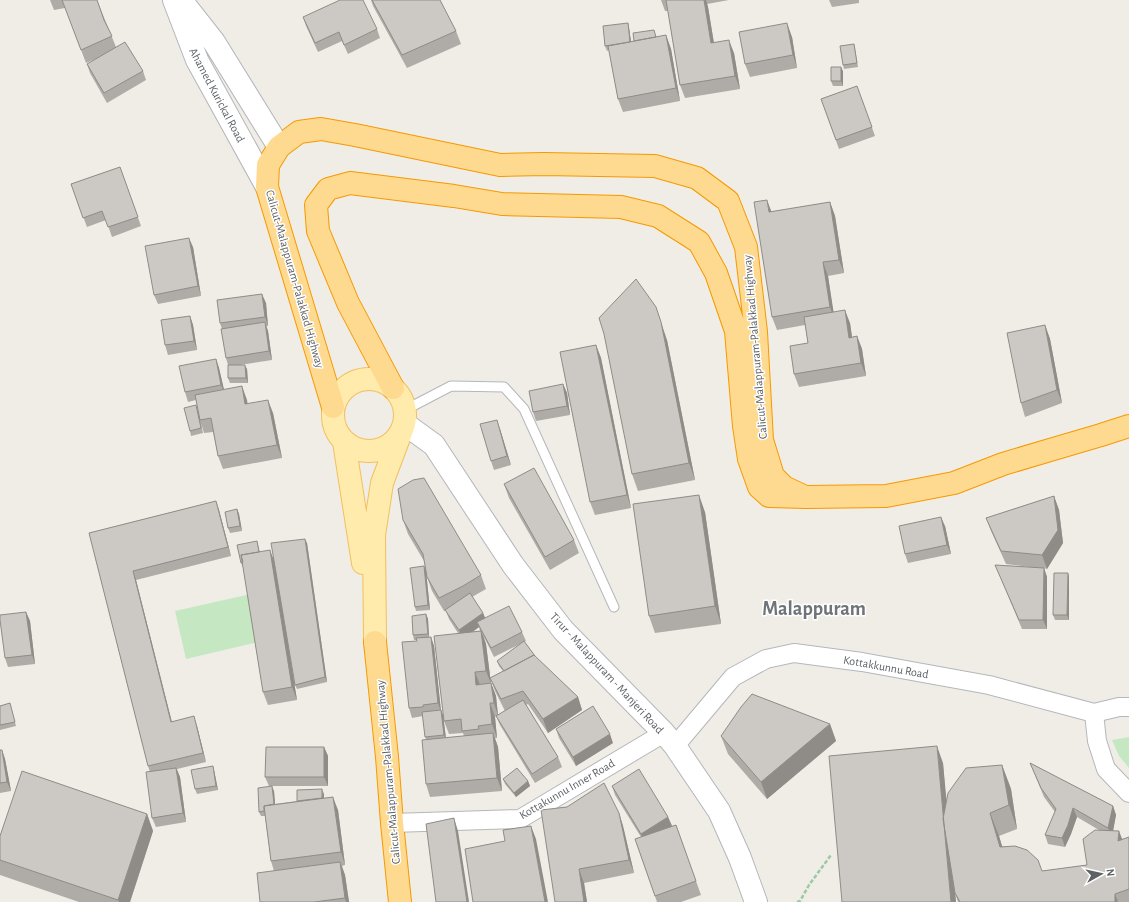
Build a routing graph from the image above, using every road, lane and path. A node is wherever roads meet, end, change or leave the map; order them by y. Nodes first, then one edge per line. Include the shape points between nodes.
1 (174, 0) edge
2 (181, 0) edge
3 (279, 147) junction
4 (267, 187) junction
5 (393, 388) junction
6 (333, 407) junction
7 (403, 423) junction
8 (1129, 426) edge
9 (344, 442) junction
10 (806, 497) junction
11 (614, 607) dead end
12 (375, 642) junction
13 (1129, 708) edge
14 (1094, 713) junction
15 (669, 739) junction
16 (1129, 792) edge
17 (392, 823) junction
18 (831, 855) dead end
19 (400, 902) edge
20 (756, 902) edge
21 (797, 902) edge

1 - 4 main road, Ahamed Kurickal Road via 197,60
2 - 3 main road, Ahamed Kurickal Road via 214,42
3 - 4 highway, Calicut-Malappuram-Palakkad Highway via 268,165
3 - 10 highway, Calicut-Malappuram-Palakkad Highway via 299,132 321,129 500,165 655,166 697,178 728,201 746,247 756,332 762,440 773,476 784,486
4 - 6 highway, Calicut-Malappuram-Palakkad Highway
5 - 6 main road via 383,381 357,380 346,386 338,395
5 - 7 main road via 399,394
5 - 10 highway, Calicut-Malappuram-Palakkad Highway via 348,303 318,231 316,205 328,189 350,183 502,204 621,207 658,216 699,242 716,273 736,331 748,459 759,487 769,496
6 - 9 main road via 332,420 336,432
7 - 9 main road via 393,443 384,449 363,452
7 - 11 lane via 451,386 504,386 524,409
7 - 12 main road, Calicut-Malappuram-Palakkad Highway via 382,483 374,535
7 - 15 main road, Tirur - Malappuram - Manjeri Road via 434,445 513,565 563,630
8 - 10 highway, Calicut-Malappuram-Palakkad Highway via 1003,464 954,482 886,496
9 - 12 main road, Calicut-Malappuram-Palakkad Highway
12 - 17 highway, Calicut-Malappuram-Palakkad Highway
13 - 14 street via 1119,706
14 - 15 street, Kottakkunnu Road via 990,685 862,662 794,653 766,659 733,677
14 - 16 street via 1097,741 1106,769
15 - 17 street, Kottakunnu Inner Road via 520,819
15 - 20 main road, Tirur - Malappuram - Manjeri Road via 719,811
17 - 19 highway, Calicut-Malappuram-Palakkad Highway
18 - 21 path

